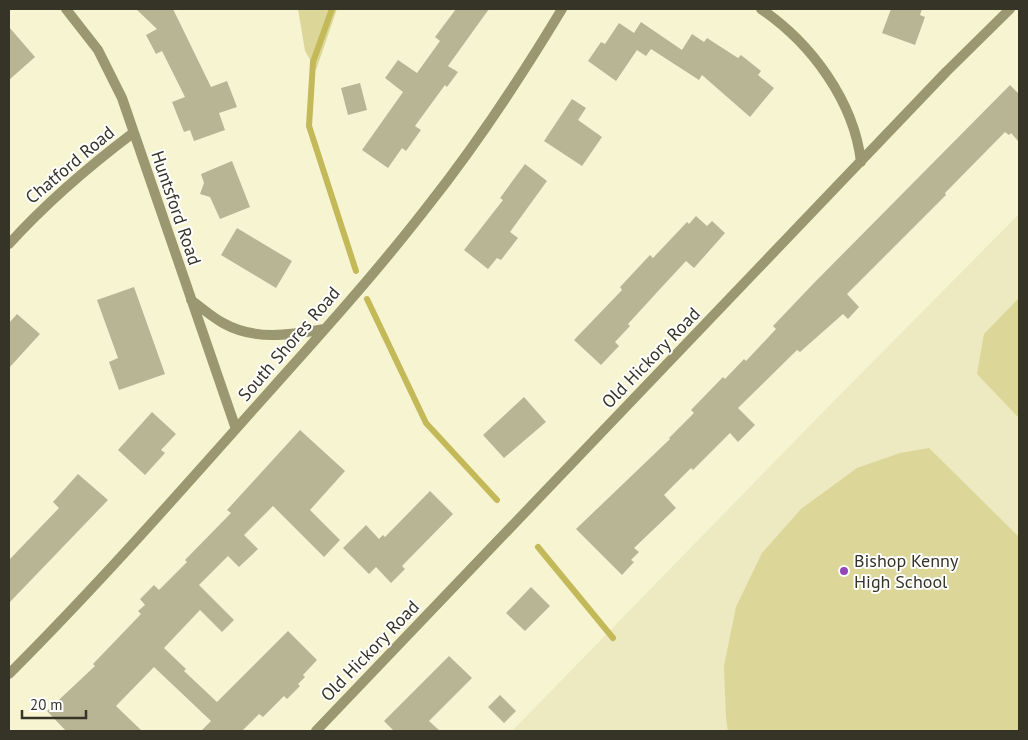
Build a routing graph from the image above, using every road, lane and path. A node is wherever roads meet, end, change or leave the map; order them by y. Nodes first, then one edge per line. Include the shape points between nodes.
1 (66, 9) edge
2 (562, 9) edge
3 (762, 9) edge
4 (1010, 9) edge
5 (133, 133) junction
6 (861, 162) junction
7 (9, 244) edge
8 (191, 300) junction
9 (324, 329) junction
10 (236, 429) junction
11 (9, 674) edge
12 (316, 731) edge

1 - 5 street, Huntsford Road via 98,50 122,98
2 - 9 street, South Shores Road via 493,117 428,207
3 - 6 street via 797,39 840,95 854,128
4 - 6 street, Old Hickory Road
5 - 7 street, Chatford Road via 76,177
5 - 8 street, Huntsford Road
6 - 12 street, Old Hickory Road
8 - 9 street via 223,324 252,334 282,336
8 - 10 street, Huntsford Road
9 - 10 street, South Shores Road
10 - 11 street, South Shores Road via 92,589

